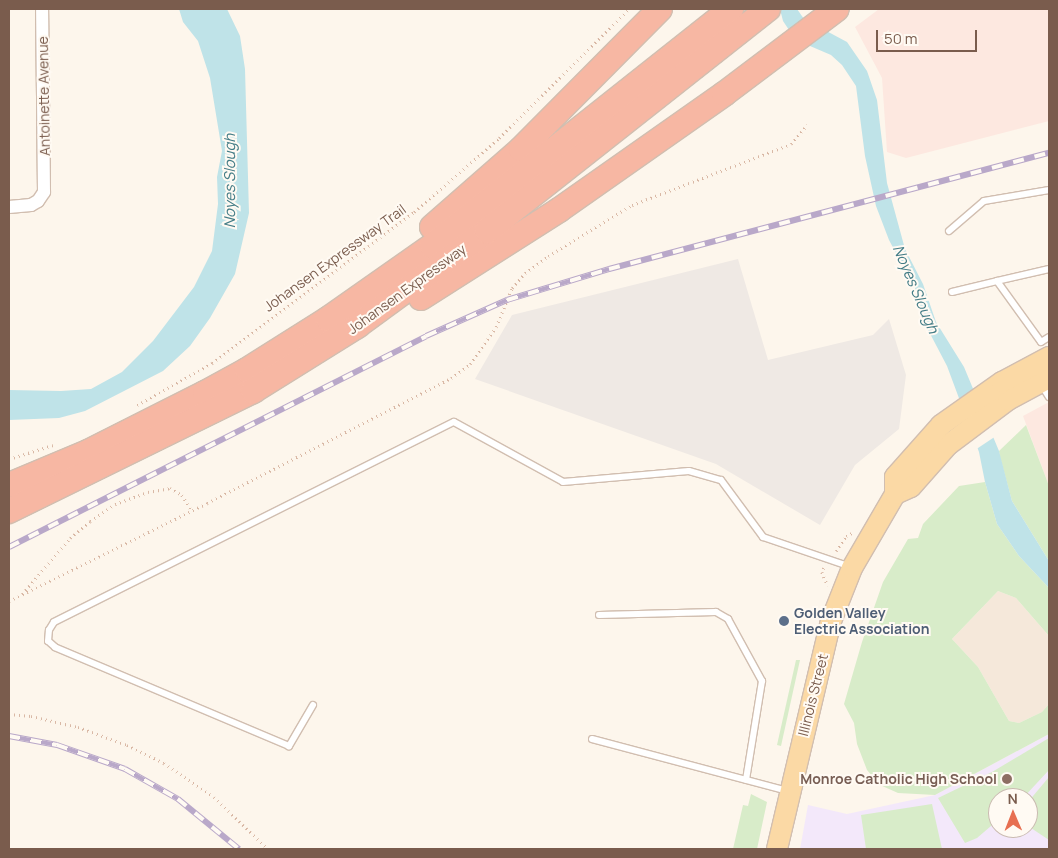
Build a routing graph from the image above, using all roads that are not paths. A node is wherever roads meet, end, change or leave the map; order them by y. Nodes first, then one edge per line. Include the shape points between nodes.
1 (42, 9) edge
2 (660, 9) edge
3 (731, 9) edge
4 (763, 12) edge
5 (833, 12) edge
6 (1049, 190) edge
7 (9, 207) edge
8 (949, 231) dead end
9 (1049, 269) edge
10 (997, 281) junction
11 (952, 292) dead end
12 (350, 305) junction
13 (1049, 337) edge
14 (1045, 352) edge
15 (1046, 386) edge
16 (253, 391) junction
17 (1005, 391) junction
18 (9, 485) edge
19 (895, 494) junction
20 (9, 511) edge
21 (852, 568) junction
22 (599, 616) dead end
23 (313, 705) dead end
24 (592, 739) dead end
25 (746, 780) junction
26 (790, 791) junction
27 (777, 849) edge

1 - 7 street, Antoinette Avenue via 44,192 38,201 24,207
2 - 12 highway via 521,149 428,230
3 - 12 highway, Johansen Expressway via 432,246
4 - 16 highway, Johansen Expressway via 438,268 357,326
5 - 16 highway via 724,94 559,210 387,319
6 - 8 lane via 984,201
9 - 10 lane
10 - 11 lane
10 - 14 lane
12 - 18 highway, Johansen Expressway via 205,393 88,452
13 - 14 lane
14 - 17 main road, Illinois Street
15 - 17 main road, Illinois Street
16 - 20 highway, Johansen Expressway
17 - 19 main road, Illinois Street via 948,445 911,487
17 - 19 main road, Illinois Street via 941,425 895,477
19 - 21 main road, Illinois Street
21 - 23 lane via 763,537 721,480 689,471 563,482 454,422 54,622 49,630 48,641 55,647 289,746
21 - 26 main road, Illinois Street via 831,621
22 - 25 lane via 716,612 728,619 762,681
24 - 25 lane
25 - 26 lane
26 - 27 main road, Illinois Street

